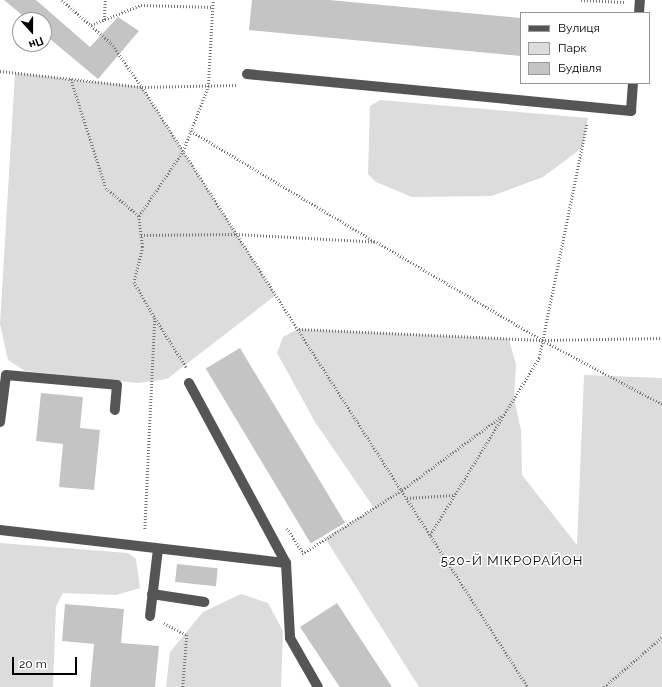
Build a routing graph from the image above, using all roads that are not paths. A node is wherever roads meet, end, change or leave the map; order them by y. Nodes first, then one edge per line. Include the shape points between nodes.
1 (247, 74) dead end
2 (633, 84) edge
3 (189, 382) dead end
4 (115, 410) dead end
5 (0, 422) edge
6 (0, 530) edge
7 (158, 549) junction
8 (286, 564) junction
9 (152, 594) junction
10 (204, 602) dead end
11 (150, 616) road end
12 (318, 687) edge

1 - 2 lane via 631,111
3 - 8 lane
4 - 5 lane via 117,385 6,375
6 - 7 lane
7 - 8 lane
7 - 9 lane
8 - 12 lane via 290,638
9 - 10 lane
9 - 11 lane

